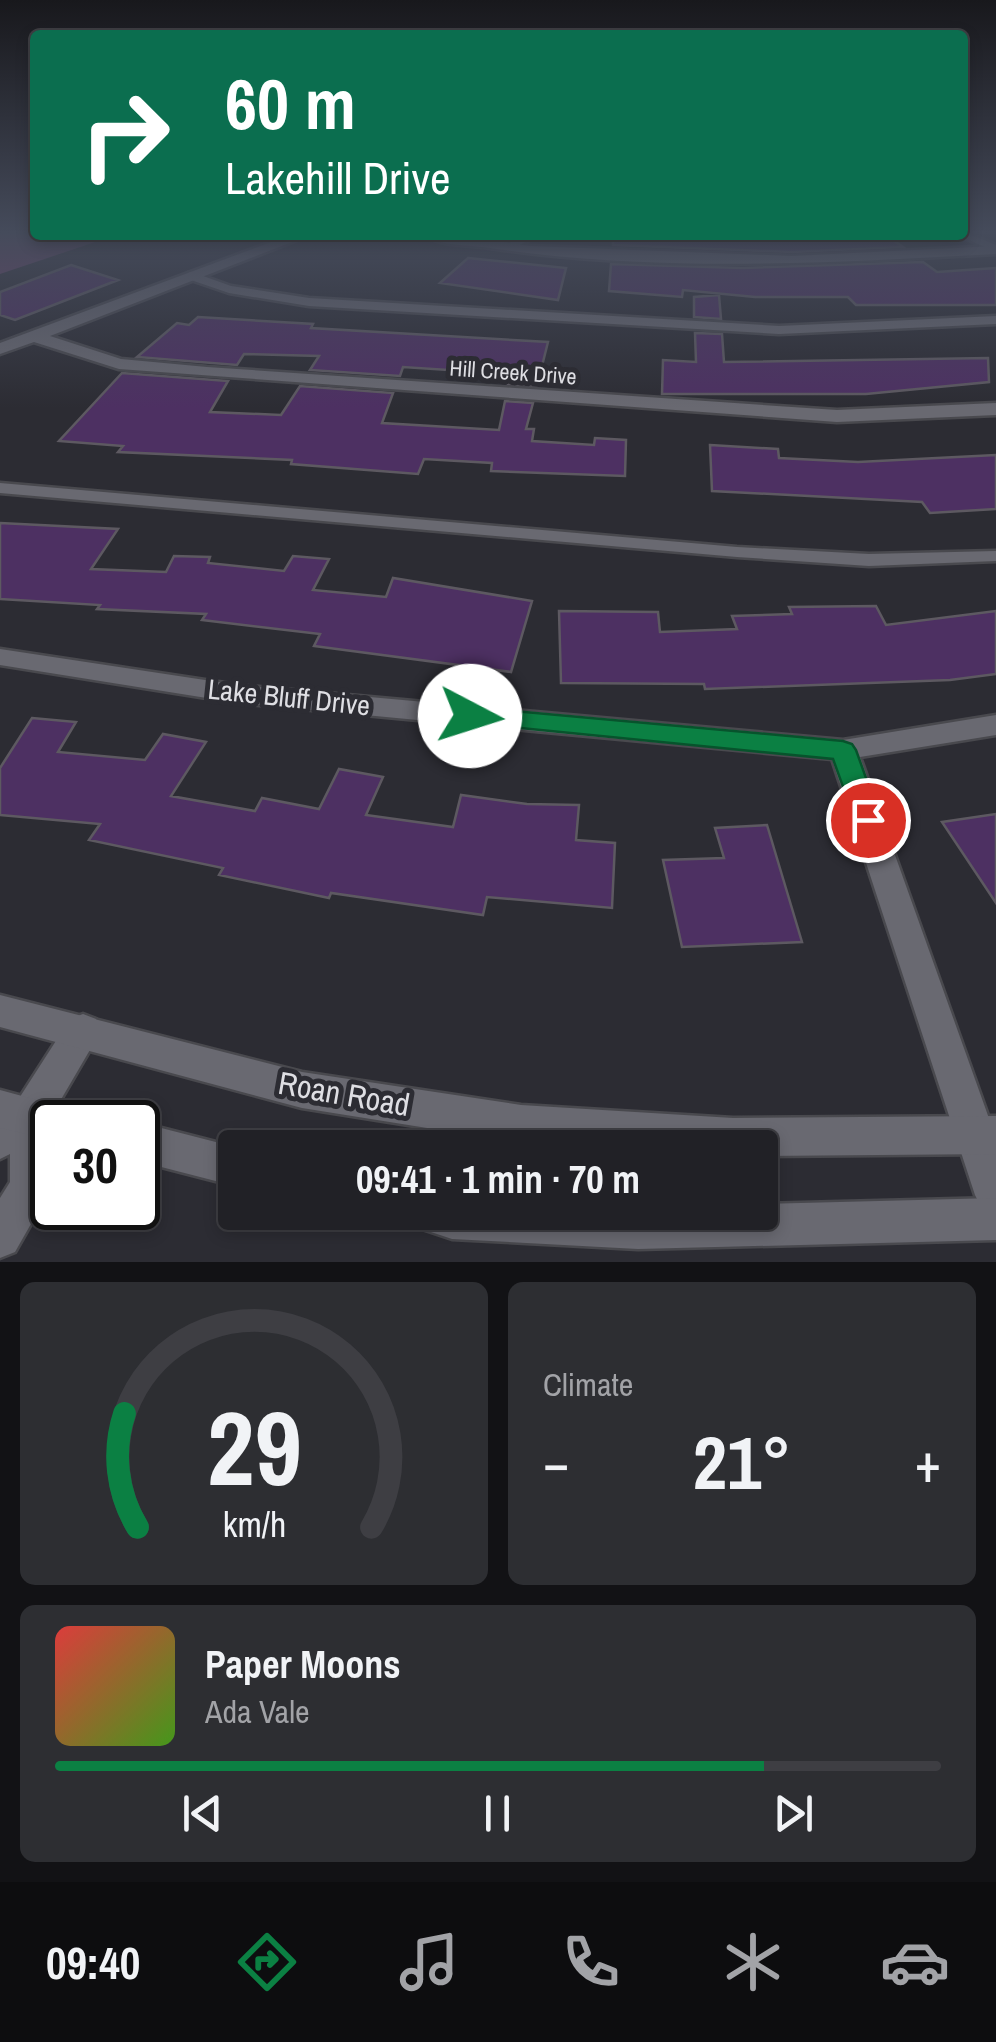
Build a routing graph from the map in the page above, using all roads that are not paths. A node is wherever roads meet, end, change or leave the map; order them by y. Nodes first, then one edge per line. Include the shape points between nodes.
1 (155, 290) edge
2 (241, 290) edge
3 (996, 320) edge
4 (33, 336) junction
5 (0, 349) edge
6 (996, 409) edge
7 (0, 488) edge
8 (996, 556) edge
9 (0, 657) edge
10 (996, 725) edge
11 (843, 750) junction
12 (0, 1011) edge
13 (82, 1031) junction
14 (22, 1122) edge
15 (987, 1136) edge
16 (160, 1147) edge
17 (218, 1162) edge
18 (996, 1195) edge
19 (996, 1220) edge
20 (778, 1225) edge
21 (0, 1238) edge

1 - 4 street
2 - 3 lane via 309,302 760,329
4 - 5 street
4 - 6 street, Hill Creek Drive via 119,364 225,373 837,416
7 - 8 lane via 738,552 869,560
9 - 11 street, Lake Bluff Drive via 238,694
10 - 11 street, Lake Bluff Drive
11 - 15 street
12 - 13 street, Roan Road
13 - 14 street
13 - 15 street, Roan Road via 302,1090 521,1124 734,1137
14 - 21 street via 30,1187
15 - 18 street
16 - 17 street
19 - 20 street

